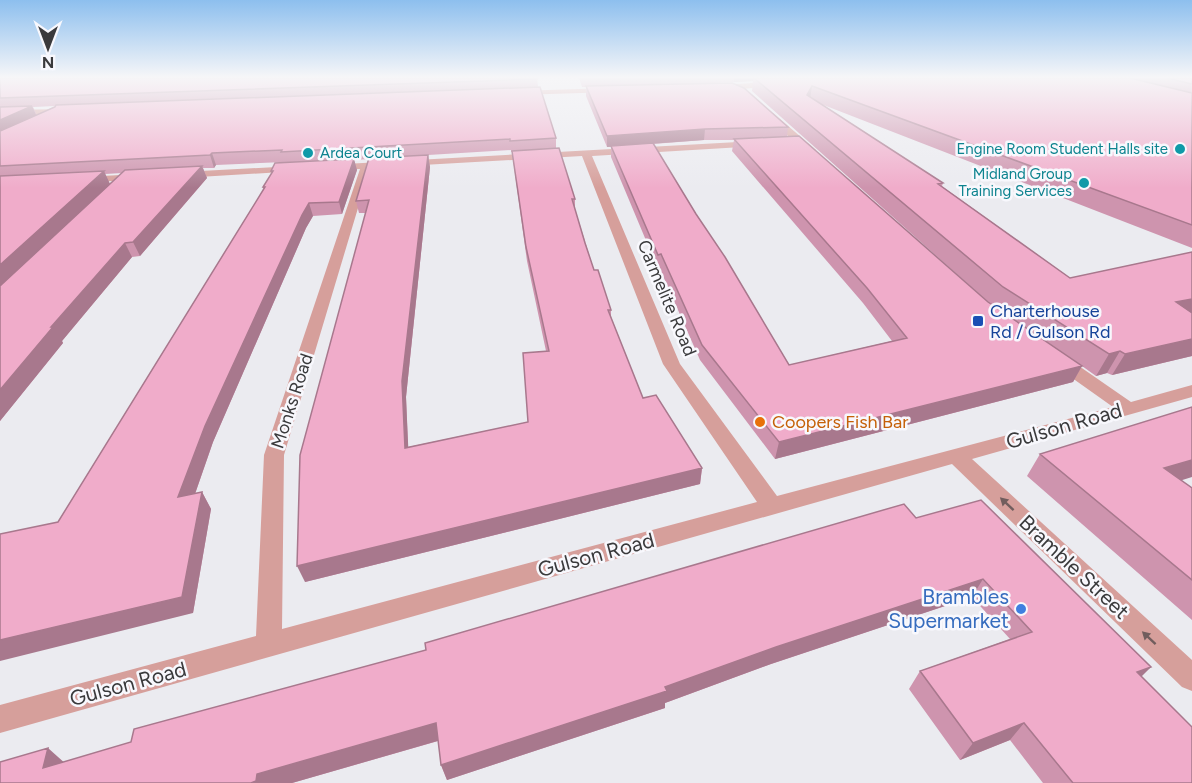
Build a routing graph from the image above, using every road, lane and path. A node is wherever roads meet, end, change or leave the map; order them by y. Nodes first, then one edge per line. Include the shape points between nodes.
1 (55, 115) edge
2 (770, 115) edge
3 (42, 120) edge
4 (801, 142) junction
5 (586, 153) junction
6 (818, 158) edge
7 (366, 165) junction
8 (174, 175) edge
9 (151, 176) edge
10 (127, 177) junction
11 (70, 180) edge
12 (110, 194) edge
13 (1046, 352) edge
14 (1192, 390) edge
15 (1127, 408) junction
16 (956, 456) junction
17 (771, 506) junction
18 (269, 646) junction
19 (1192, 678) edge
20 (0, 720) edge

1 - 3 street
2 - 4 street
4 - 5 street
4 - 6 street
5 - 7 street
5 - 17 street, Carmelite Road via 672,364
7 - 8 street
7 - 18 street, Monks Road via 274,455
9 - 10 street
10 - 11 street
10 - 12 street
13 - 15 street
14 - 15 street, Gulson Road
15 - 16 street, Gulson Road
16 - 17 street, Gulson Road
19 -> 16 street, Bramble Street
17 - 18 street, Gulson Road
18 - 20 street, Gulson Road

